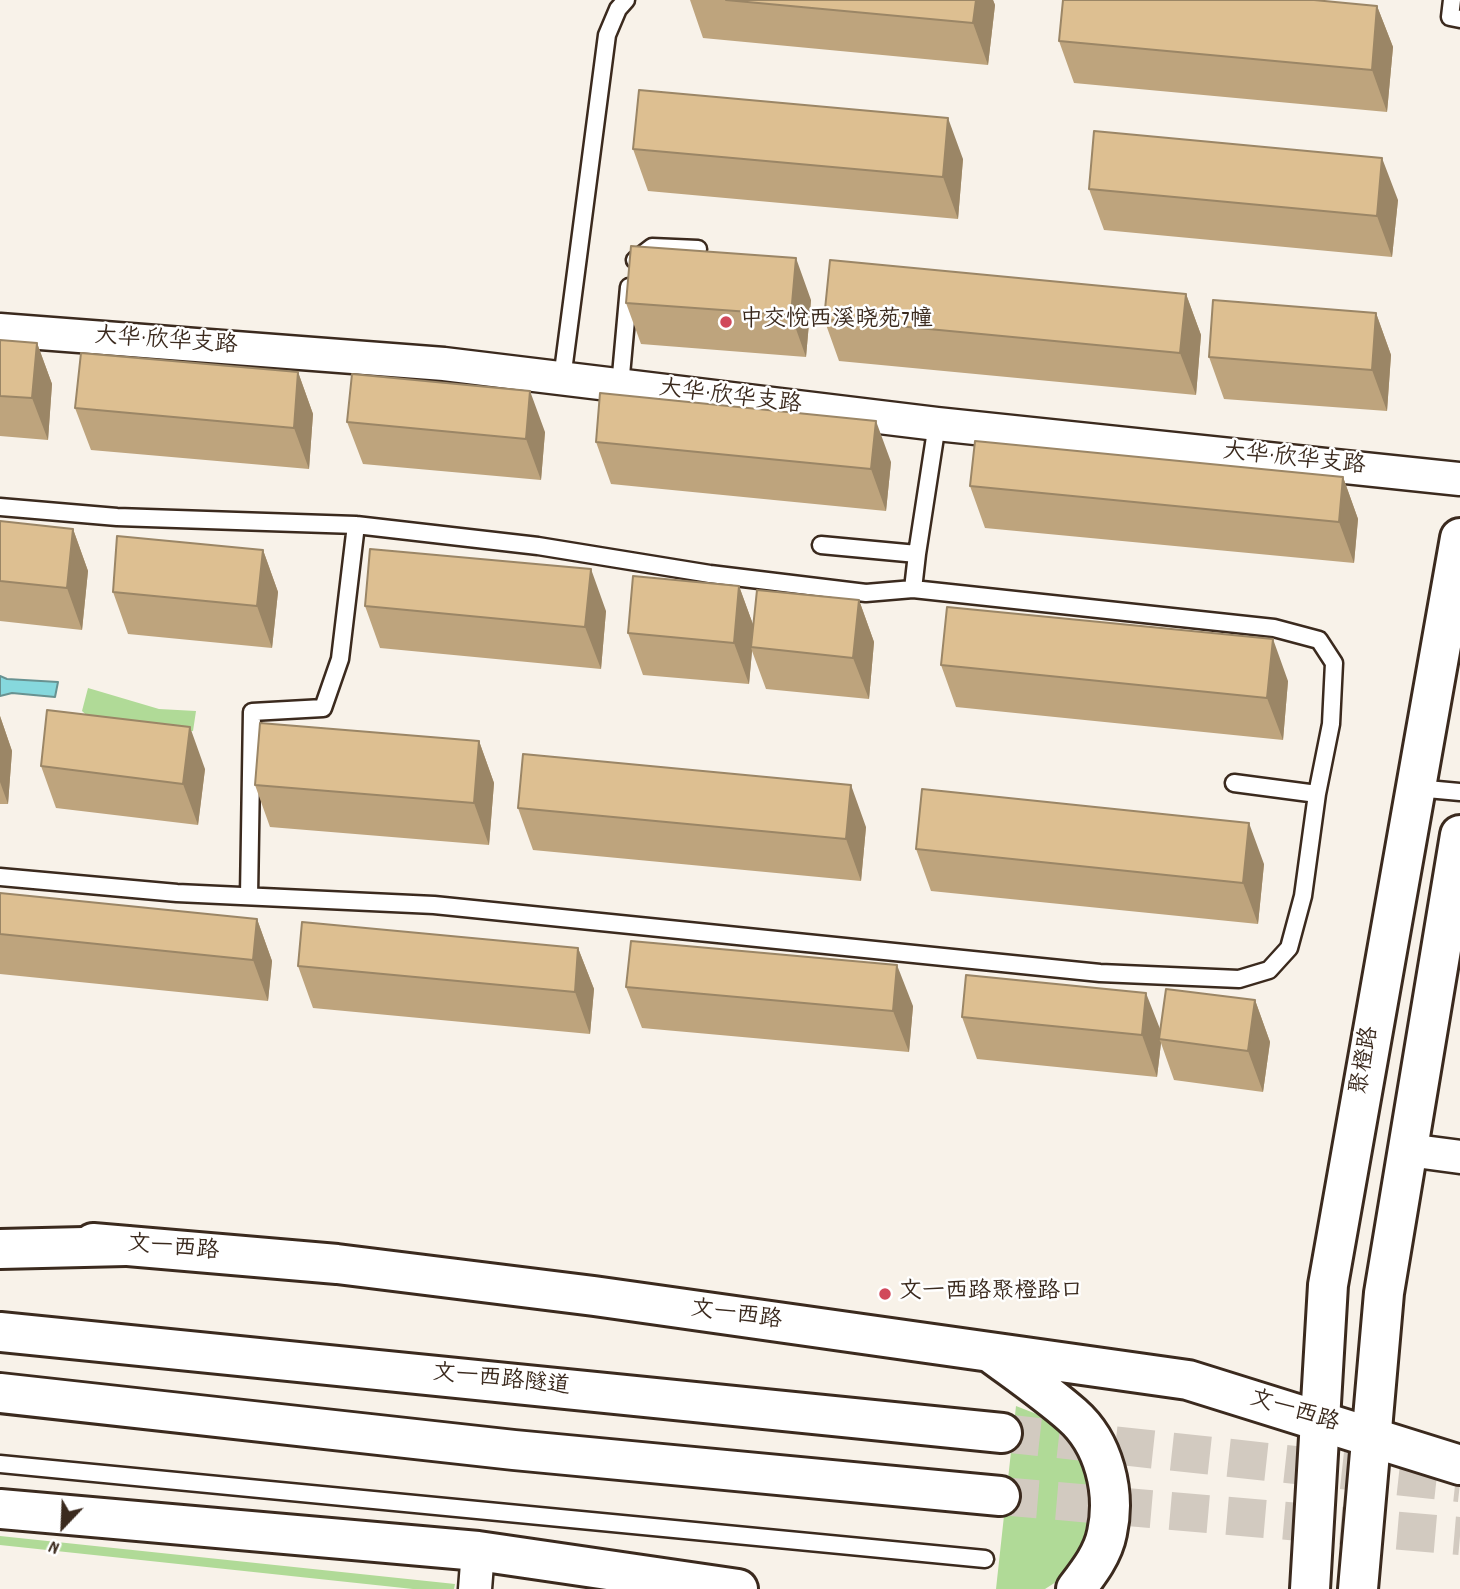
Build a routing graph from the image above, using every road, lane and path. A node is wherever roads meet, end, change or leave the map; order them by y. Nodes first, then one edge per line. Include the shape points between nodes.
1 (626, 0) edge
2 (1451, 0) edge
3 (1460, 19) edge
4 (698, 249) edge
5 (0, 330) edge
6 (562, 379) junction
7 (620, 386) junction
8 (937, 424) junction
9 (1460, 479) edge
10 (0, 507) edge
11 (356, 525) junction
12 (1460, 538) edge
13 (821, 545) dead end
14 (916, 554) junction
15 (913, 589) junction
16 (1234, 783) dead end
17 (1416, 788) junction
18 (1460, 792) edge
19 (1317, 793) junction
20 (1460, 835) edge
21 (0, 877) edge
22 (249, 897) junction
23 (1408, 1150) junction
24 (1460, 1157) edge
25 (0, 1234) edge
26 (126, 1247) junction
27 (0, 1249) edge
28 (0, 1332) edge
29 (990, 1352) junction
30 (0, 1392) edge
31 (1320, 1421) junction
32 (1002, 1433) tunnel mouth
33 (1371, 1437) junction
34 (0, 1464) edge
35 (1460, 1465) edge
36 (1000, 1496) tunnel mouth
37 (0, 1509) edge
38 (478, 1551) junction
39 (985, 1559) dead end
40 (475, 1589) edge
41 (738, 1589) edge
42 (1076, 1589) edge
43 (1310, 1589) edge
44 (1358, 1589) edge

1 - 6 lane via 607,35
2 - 3 lane via 1450,17
4 - 7 lane via 652,247 631,263
5 - 6 street, 大华·欣华支路 via 444,365
6 - 7 street, 大华·欣华支路
7 - 8 street, 大华·欣华支路
8 - 9 street, 大华·欣华支路
8 - 14 lane
10 - 11 lane via 117,517
11 - 15 lane via 866,593
11 - 22 lane via 340,659 323,708 253,712
12 - 17 main road, 聚橙路
13 - 14 lane
14 - 15 lane
15 - 19 lane via 1274,628 1319,640 1334,663 1331,724
16 - 19 lane
17 - 18 lane
17 - 31 main road, 聚橙路 via 1328,1285
19 - 22 lane via 1303,896 1289,948 1269,970 1240,979 1100,973 434,905
20 - 23 main road
21 - 22 lane
23 - 24 street
23 - 33 main road via 1384,1293
25 - 26 main road, 文一西路
26 - 27 main road
26 - 29 main road, 文一西路 via 337,1264
28 - 32 main road, 文一西路隧道
29 - 31 main road, 文一西路 via 1188,1380
29 - 42 main road via 1073,1416 1102,1462 1110,1492 1107,1534 1094,1565
30 - 36 main road via 514,1450
31 - 33 main road, 文一西路
31 - 43 main road, 聚橙路
33 - 35 main road, 文一西路
33 - 44 main road
34 - 39 lane
37 - 38 main road
38 - 40 street
38 - 41 main road

